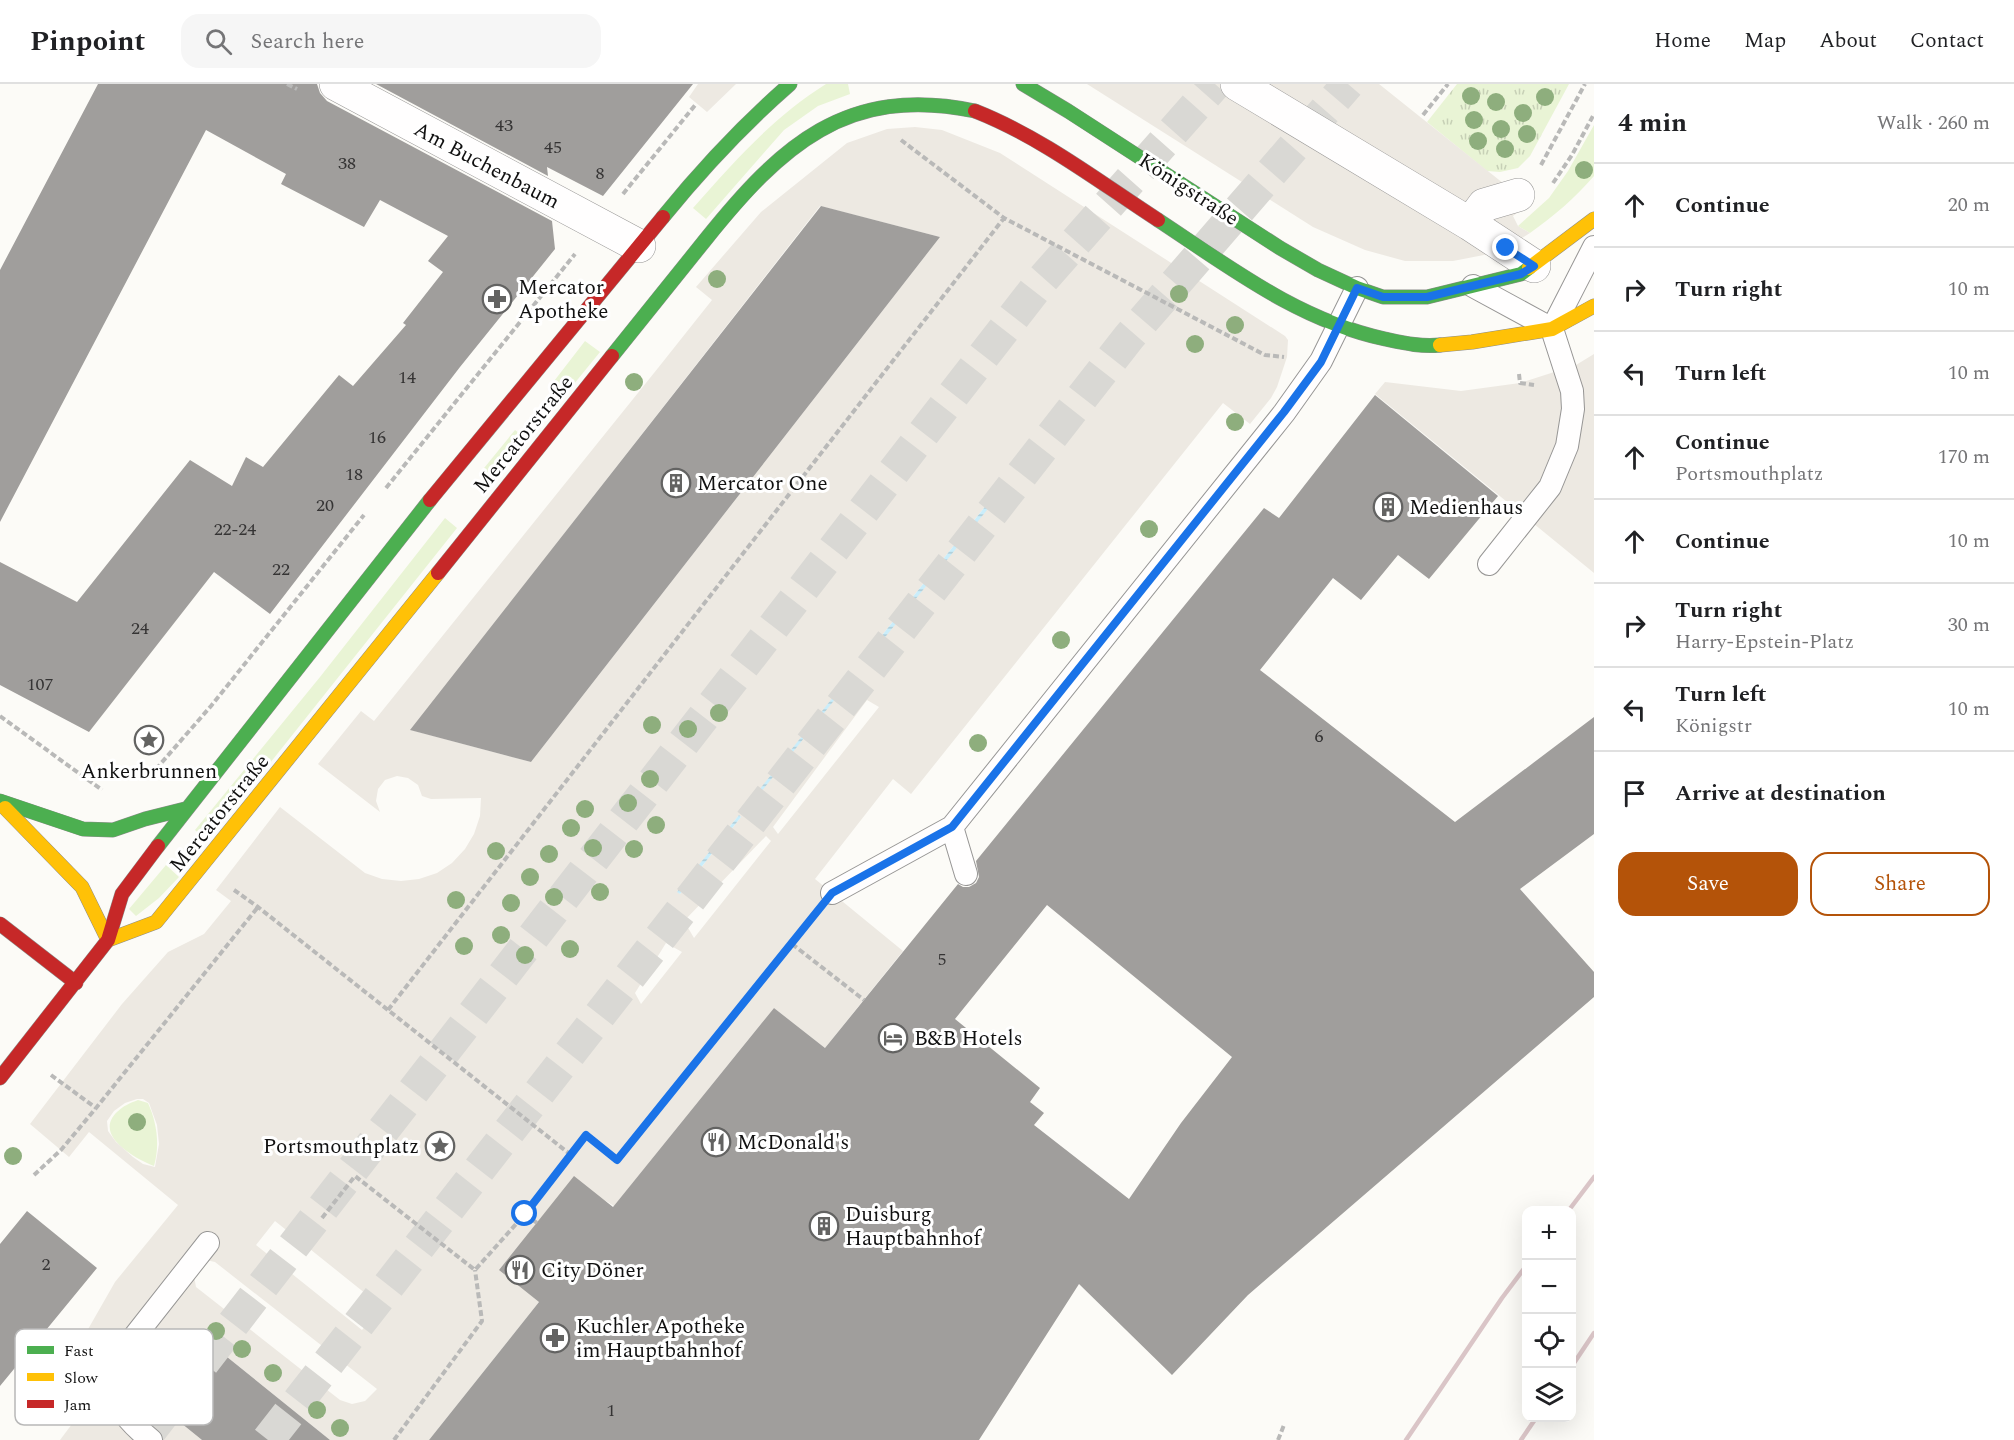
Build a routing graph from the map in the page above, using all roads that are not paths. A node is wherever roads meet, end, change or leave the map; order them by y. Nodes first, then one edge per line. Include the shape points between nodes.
1 (336, 84) edge
2 (790, 84) edge
3 (1023, 84) edge
4 (1237, 84) edge
5 (1039, 142) joint
6 (1518, 195) road end
7 (1459, 218) junction
8 (1594, 219) edge
9 (639, 246) junction
10 (1594, 247) edge
11 (1534, 266) junction
12 (1473, 286) junction
13 (1357, 288) junction
14 (1594, 306) edge
15 (1339, 327) junction
16 (1552, 329) junction
17 (1488, 564) dead end
18 (0, 802) edge
19 (185, 809) junction
20 (952, 827) junction
21 (966, 874) dead end
22 (832, 893) road end
23 (0, 924) edge
24 (108, 940) junction
25 (76, 983) junction
26 (0, 1078) edge
27 (208, 1243) dead end
28 (140, 1329) edge
29 (131, 1425) edge
30 (150, 1440) edge

1 - 9 street, Am Buchenbaum
2 - 9 main road, Mercatorstraße via 728,140
3 - 13 main road, Königstraße via 1280,248
4 - 7 street
5 - 15 main road, Königstraße via 1274,296
5 - 24 main road, Mercatorstraße via 983,113 936,100 915,99 882,101 846,112 800,138 755,180 703,243 156,922
6 - 7 street via 1484,205
7 - 11 street
8 - 11 main road, Königstraße
9 - 19 main road, Mercatorstraße via 410,525
10 - 16 lane
11 - 12 main road, Königstraße via 1521,274
12 - 13 main road, Königstraße via 1427,297 1383,297
12 - 16 lane
13 - 15 lane
14 - 16 main road, Königstraße
15 - 16 main road, Königstraße via 1429,346
15 - 20 lane via 1321,362 1284,412
16 - 17 lane via 1572,391 1574,409 1567,446 1550,487
18 - 19 main road via 83,829 113,830
18 - 24 main road via 82,886
19 - 24 main road, Mercatorstraße via 122,894
20 - 21 lane
20 - 22 lane
23 - 25 main road
24 - 25 main road, Mercatorstraße
25 - 26 main road, Mercatorstraße
27 - 28 lane
29 - 30 lane

